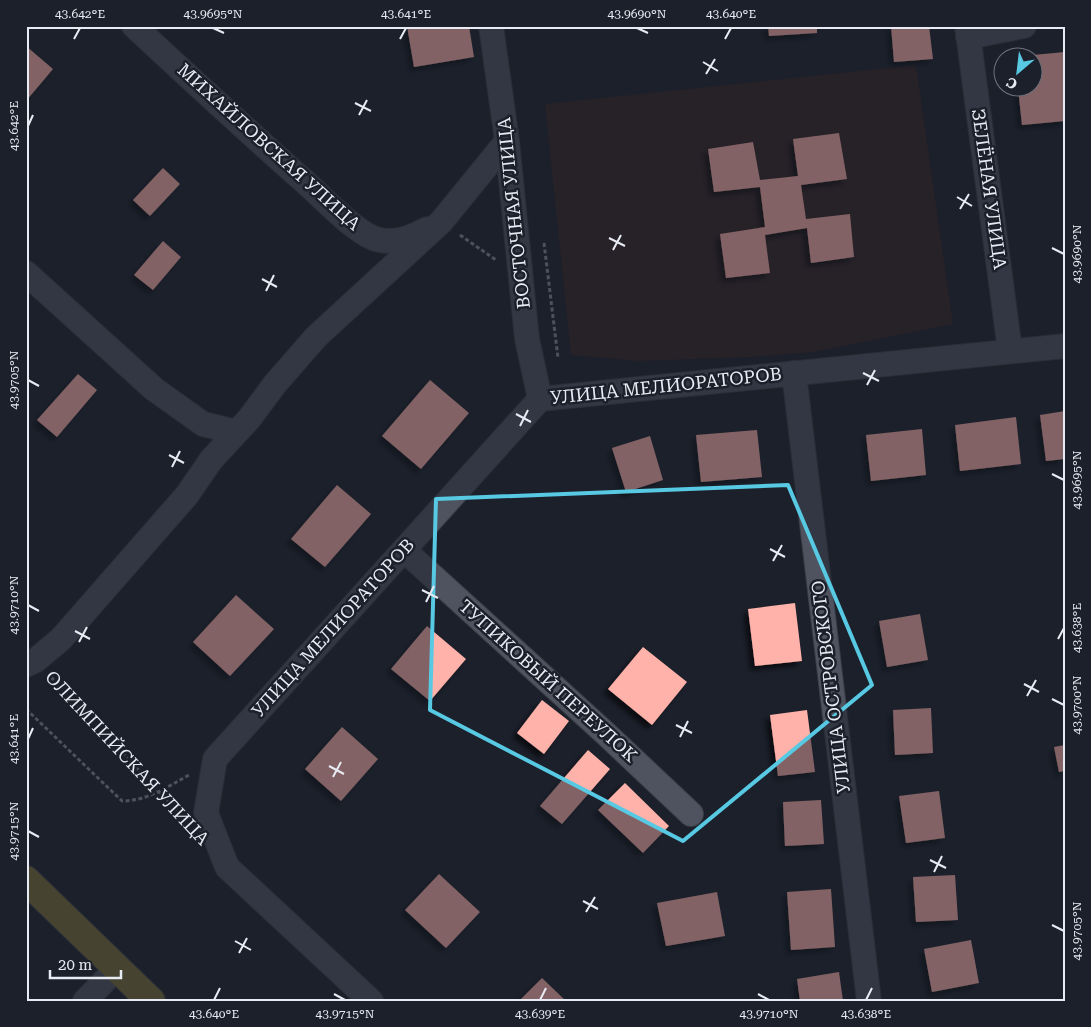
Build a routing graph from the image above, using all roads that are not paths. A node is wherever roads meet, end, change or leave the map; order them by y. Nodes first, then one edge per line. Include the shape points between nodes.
1 (134, 26) edge
2 (490, 26) edge
3 (1024, 26) edge
4 (968, 32) edge
5 (507, 140) junction
6 (441, 222) junction
7 (26, 273) edge
8 (1065, 346) edge
9 (1010, 351) junction
10 (794, 373) junction
11 (540, 399) junction
12 (236, 432) junction
13 (404, 550) junction
14 (31, 663) edge
15 (216, 759) joint
16 (691, 814) dead end
17 (26, 880) edge
18 (118, 968) junction
19 (85, 1001) edge
20 (151, 1001) edge
21 (371, 1001) edge
22 (869, 1001) edge

1 - 6 street, МИХАЙЛОВСКАЯ УЛИЦА via 350,222 373,238 392,242 416,235
2 - 5 street, ВОСТОЧНАЯ УЛИЦА
3 - 4 street
4 - 9 street, ЗЕЛЁНАЯ УЛИЦА
5 - 6 street
5 - 11 street, ВОСТОЧНАЯ УЛИЦА via 527,339
6 - 12 street via 316,338
7 - 12 street via 154,389 203,424
8 - 9 street, УЛИЦА МЕЛИОРАТОРОВ
9 - 10 street, УЛИЦА МЕЛИОРАТОРОВ
10 - 11 street, УЛИЦА МЕЛИОРАТОРОВ
10 - 22 street, УЛИЦА ОСТРОВСКОГО
11 - 13 street, УЛИЦА МЕЛИОРАТОРОВ
12 - 14 street via 187,496 61,639
13 - 15 street, УЛИЦА МЕЛИОРАТОРОВ
13 - 16 street, ТУПИКОВЫЙ ПЕРЕУЛОК
15 - 21 street, ОЛИМПИЙСКАЯ УЛИЦА via 206,813 227,867
17 - 18 main road
18 - 19 street
18 - 20 main road

